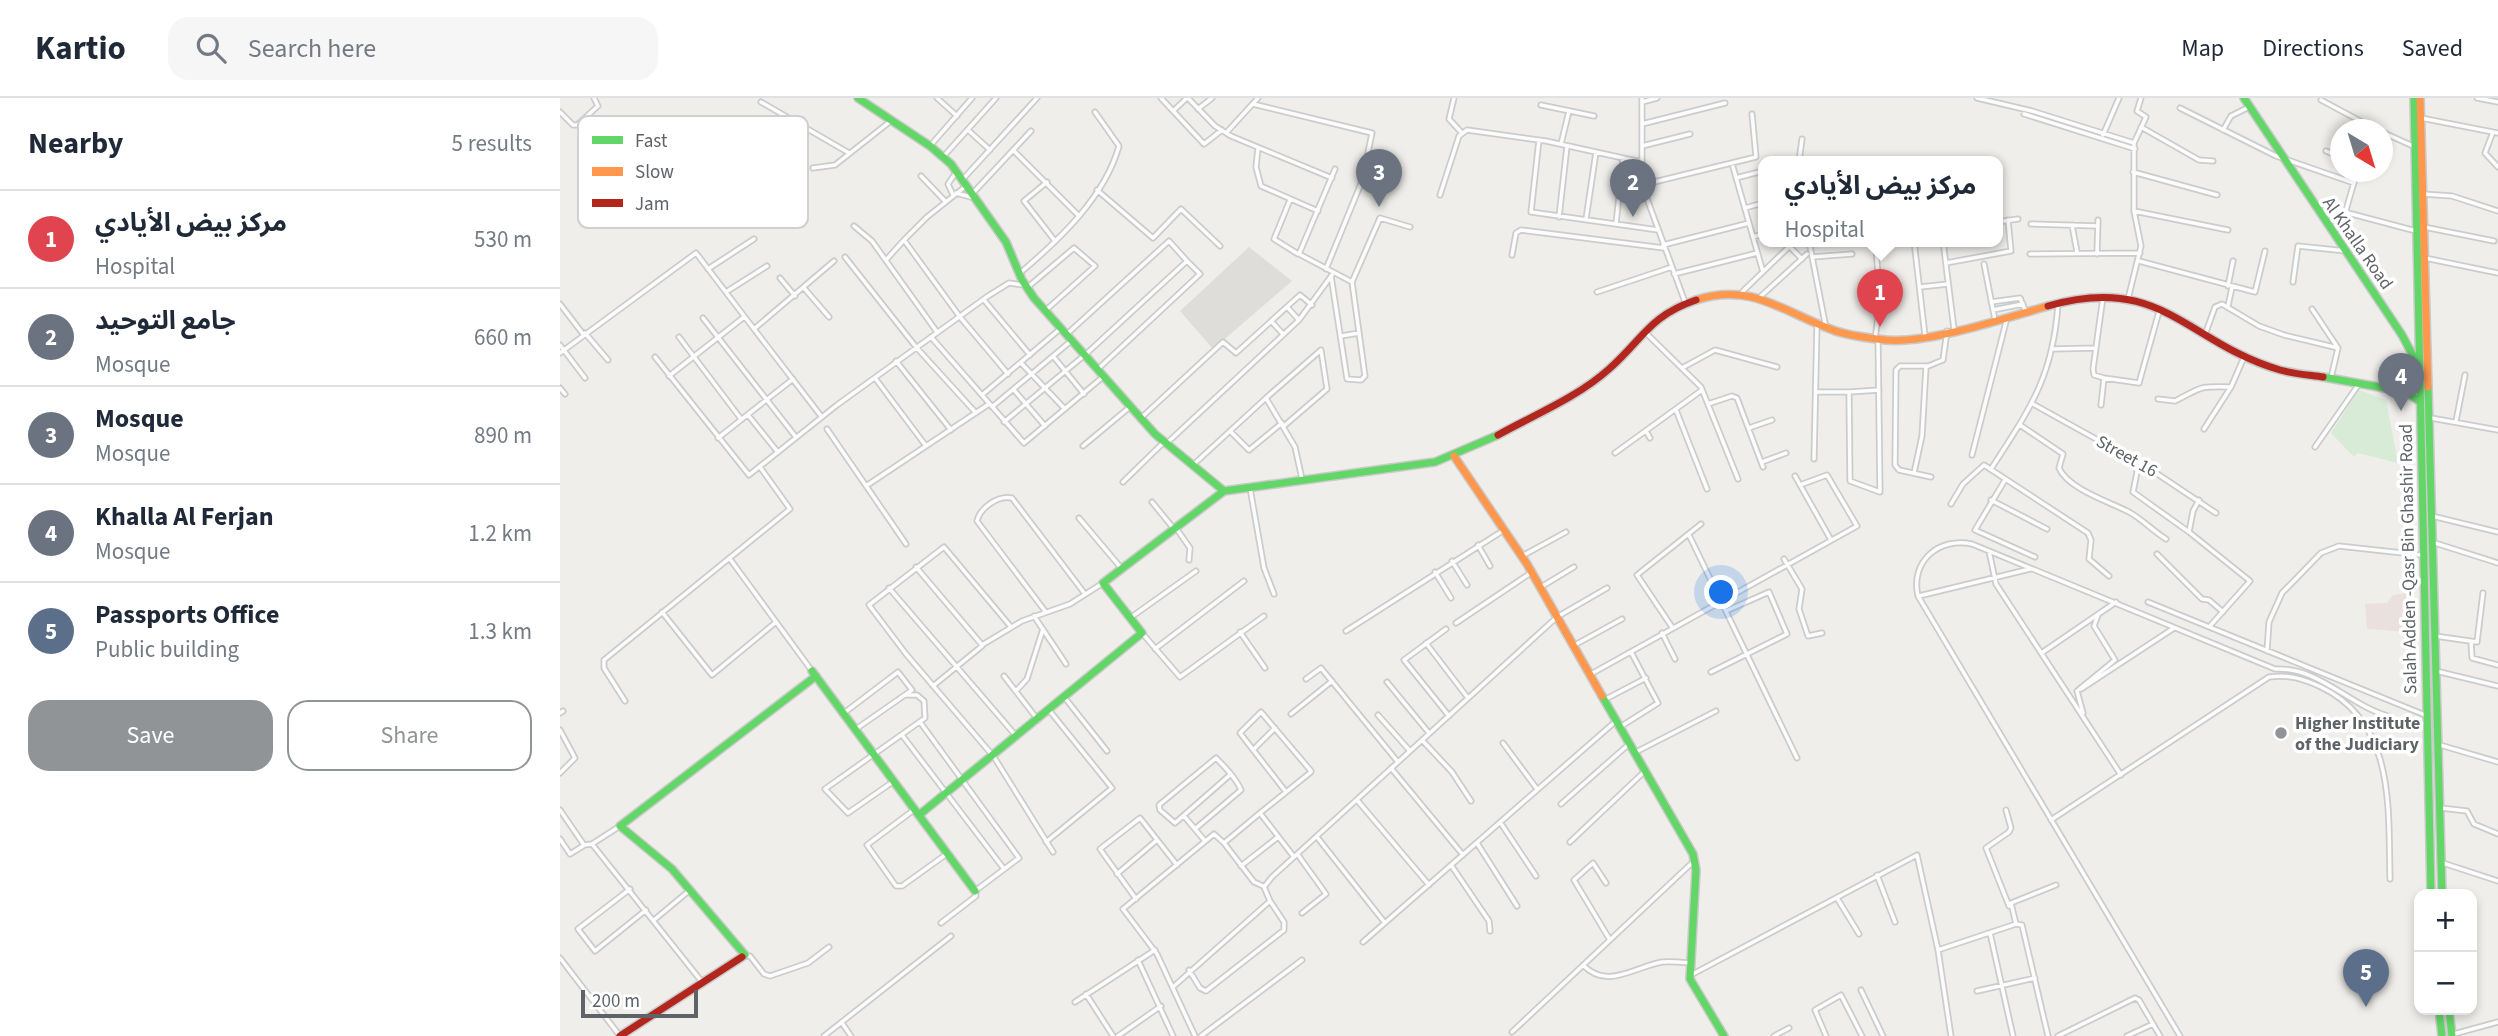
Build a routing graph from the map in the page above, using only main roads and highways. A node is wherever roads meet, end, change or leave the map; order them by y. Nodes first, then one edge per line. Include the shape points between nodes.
1 (859, 98) edge
2 (2244, 98) edge
3 (2414, 98) edge
4 (2420, 98) edge
5 (2421, 229) junction
6 (2420, 328) junction
7 (2402, 335) junction
8 (2421, 372) junction
9 (2380, 387) junction
10 (2421, 405) junction
11 (1454, 456) junction
12 (1224, 492) junction
13 (2436, 709) junction
14 (2427, 713) junction
15 (2427, 742) junction
16 (2438, 742) junction
17 (917, 812) junction
18 (2431, 889) edge
19 (2442, 889) edge
20 (975, 891) road end
21 (2440, 1015) edge
22 (2450, 1015) edge
23 (2452, 1035) edge
24 (620, 1036) edge
25 (1724, 1036) edge
26 (2442, 1036) edge

1 - 12 main road via 930,146 957,171 1006,242 1026,287 1045,311 1164,444
2 - 7 main road, Al Khalla Road
3 - 5 main road, Salah Adden -Qasr Bin Ghashir Road
4 - 5 main road
5 - 6 main road, Salah Adden -Qasr Bin Ghashir Road
5 - 13 main road
6 - 7 main road via 2414,338
6 - 8 main road, Salah Adden -Qasr Bin Ghashir Road
7 - 8 main road, Al Khalla Road
8 - 9 main road via 2405,386
8 - 10 main road, Salah Adden -Qasr Bin Ghashir Road
9 - 10 main road via 2410,393
9 - 11 main road via 2280,370 2160,308 2128,299 2103,297 2058,304 1925,336 1877,339 1826,328 1741,293 1706,296 1669,311 1589,385
10 - 14 main road, Salah Adden -Qasr Bin Ghashir Road
11 - 12 main road
11 - 25 main road via 1541,587 1695,860 1689,976
12 - 17 main road via 1103,583 1142,634 995,757
13 - 14 main road
13 - 16 main road
14 - 15 main road, Salah Adden -Qasr Bin Ghashir Road
15 - 16 main road via 2432,736
15 - 18 main road, Salah Adden -Qasr Bin Ghashir Road
16 - 19 main road
17 - 20 main road
17 - 24 main road via 814,673 620,826 658,855 743,956
21 - 26 main road
22 - 23 main road

